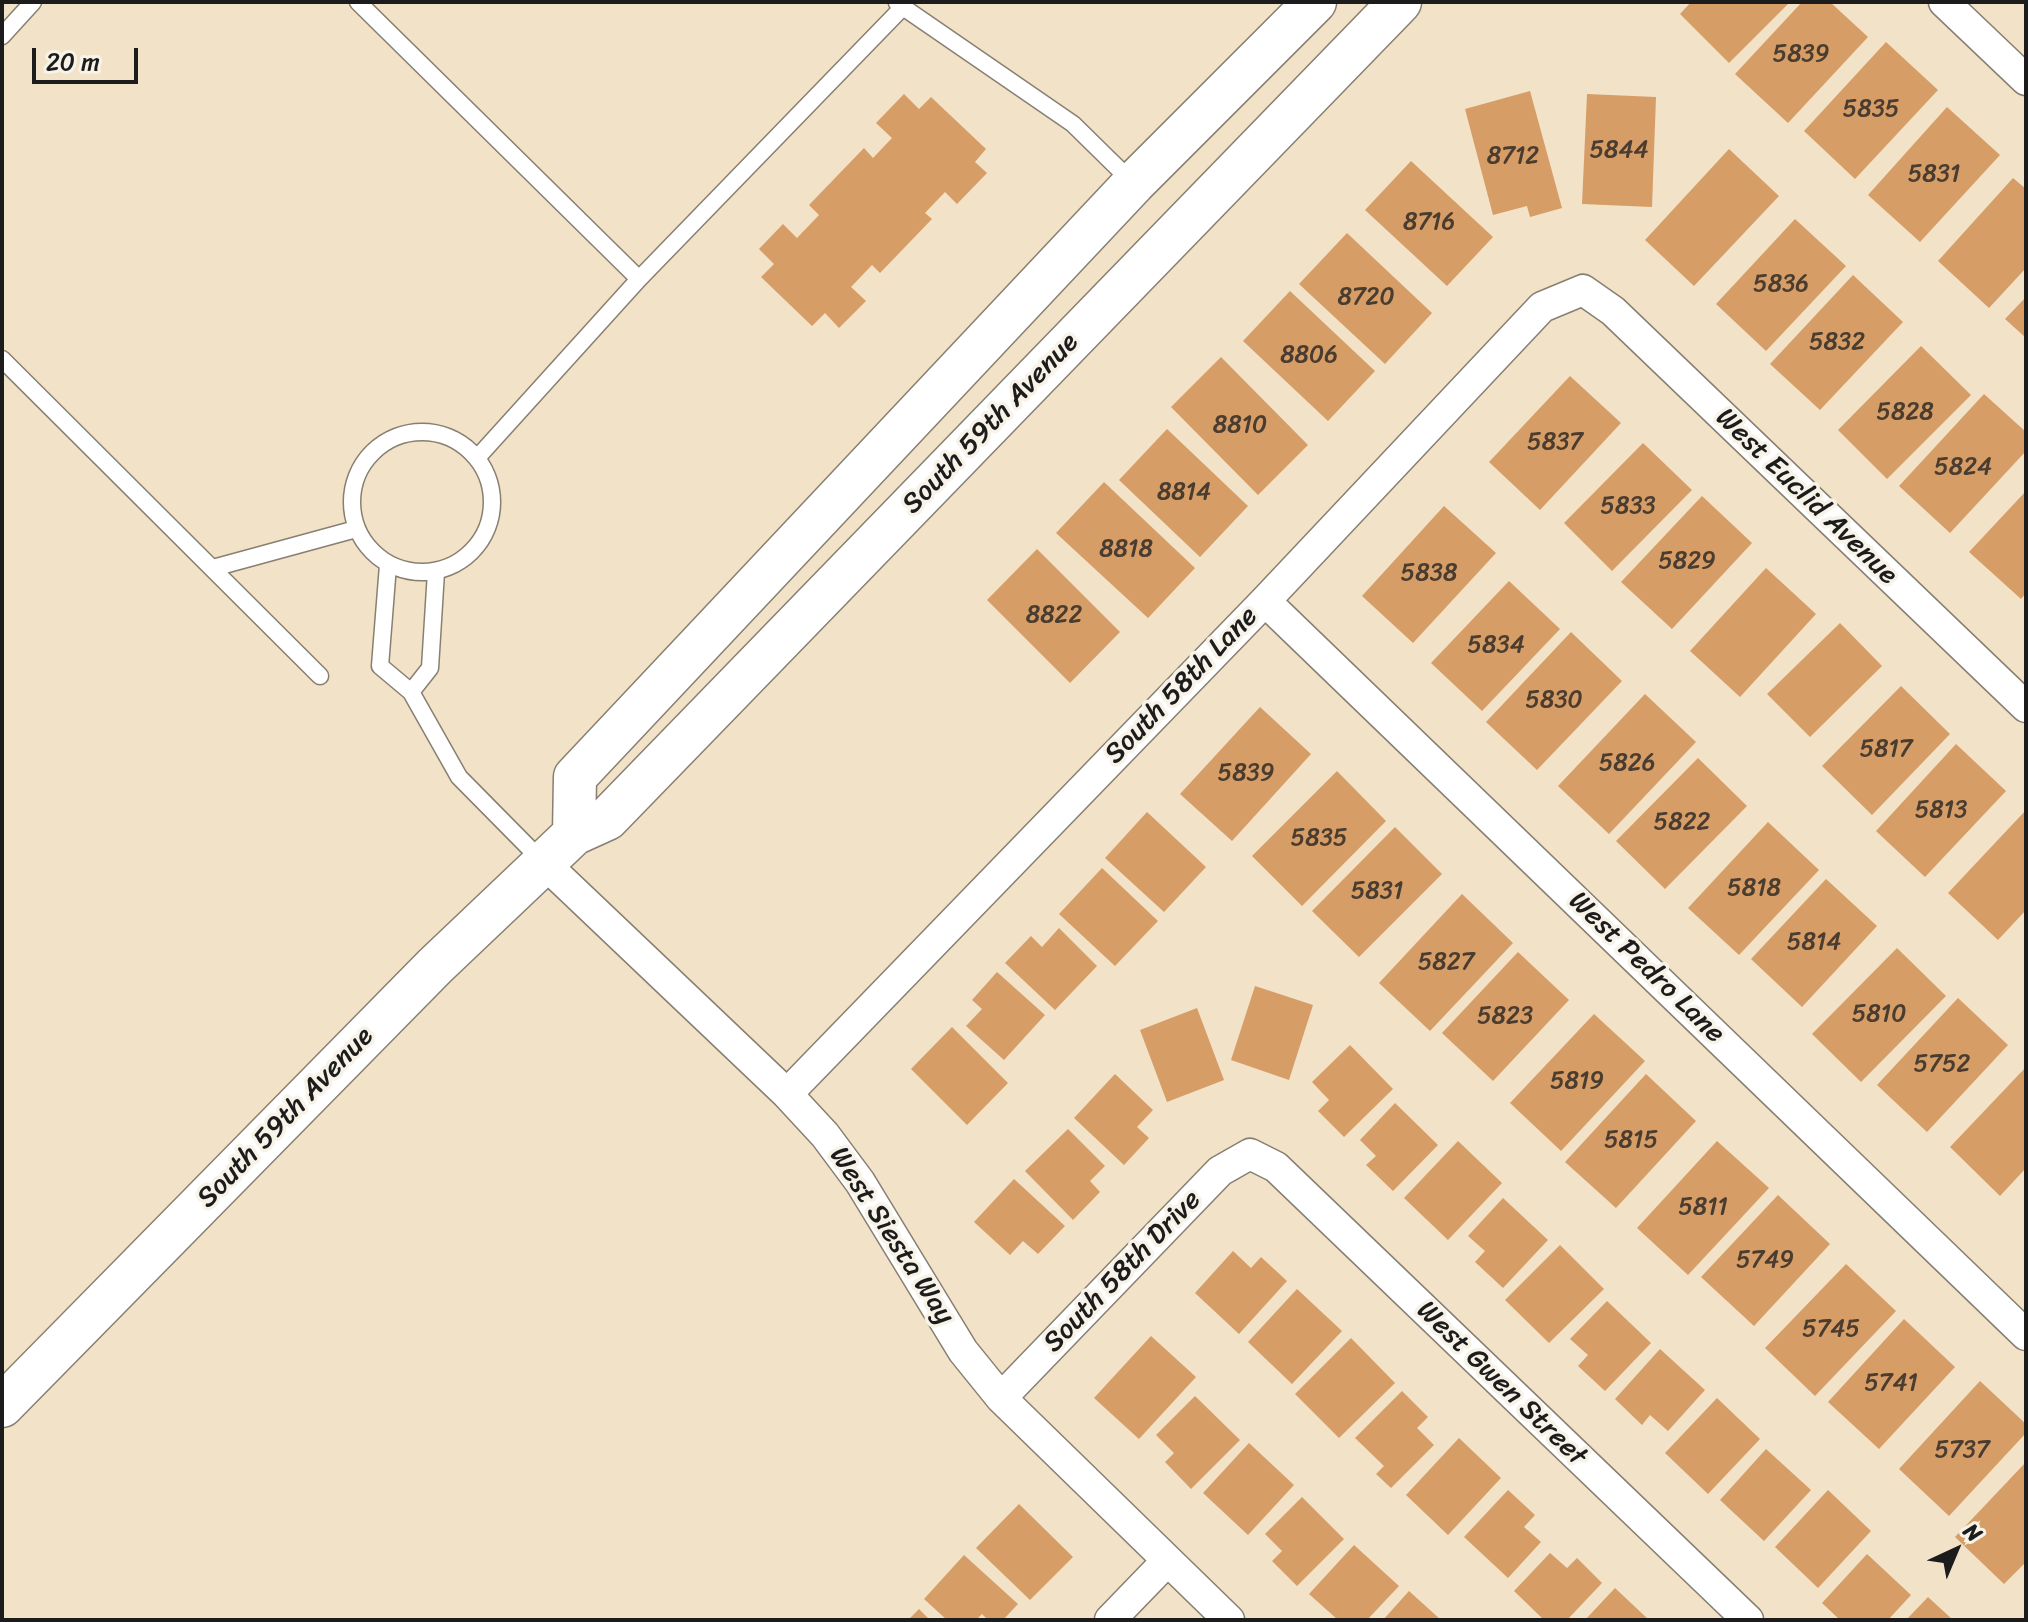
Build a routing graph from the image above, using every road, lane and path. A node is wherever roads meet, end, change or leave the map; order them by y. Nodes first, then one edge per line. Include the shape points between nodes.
1 (33, 2) edge
2 (358, 2) edge
3 (1315, 2) edge
4 (1400, 2) edge
5 (1944, 2) edge
6 (899, 5) edge
7 (2, 36) edge
8 (2026, 80) edge
9 (1134, 183) junction
10 (639, 279) junction
11 (1583, 290) joint
12 (2, 359) edge
13 (477, 458) junction
14 (356, 529) junction
15 (388, 565) junction
16 (213, 568) junction
17 (436, 572) junction
18 (1265, 601) junction
19 (320, 676) dead end
20 (411, 692) junction
21 (2026, 707) edge
22 (574, 834) junction
23 (543, 862) junction
24 (787, 1094) junction
25 (1250, 1154) joint
26 (2026, 1335) edge
27 (1001, 1398) junction
28 (2, 1406) edge
29 (1167, 1561) junction
30 (1110, 1620) edge
31 (1229, 1620) edge
32 (1748, 1620) edge

1 - 7 lane
2 - 10 lane
3 - 9 main road
4 - 22 main road, South 59th Avenue via 607,819
5 - 8 street
6 - 9 lane via 1073,124
6 - 10 lane
9 - 22 main road via 575,777
10 - 13 lane
11 - 18 street, South 58th Lane via 1542,307
11 - 21 street, West Euclid Avenue via 1613,311
12 - 16 lane
13 - 14 lane via 440,434 396,436 377,448 353,484
13 - 17 lane via 488,478 489,526 459,563
14 - 15 lane via 369,550
14 - 16 lane
15 - 17 lane via 411,573
15 - 20 lane via 380,666
16 - 19 lane
17 - 20 lane via 430,668
18 - 24 street, South 58th Lane
18 - 26 street, West Pedro Lane
20 - 23 lane via 459,777
22 - 23 main road, South 59th Avenue
23 - 24 street, West Siesta Way
23 - 28 main road, South 59th Avenue
24 - 27 street, West Siesta Way via 860,1182 963,1351
25 - 27 street, South 58th Drive via 1220,1171
25 - 32 street, West Gwen Street via 1276,1167
27 - 29 street, West Siesta Way
29 - 30 street
29 - 31 street, West Siesta Way

